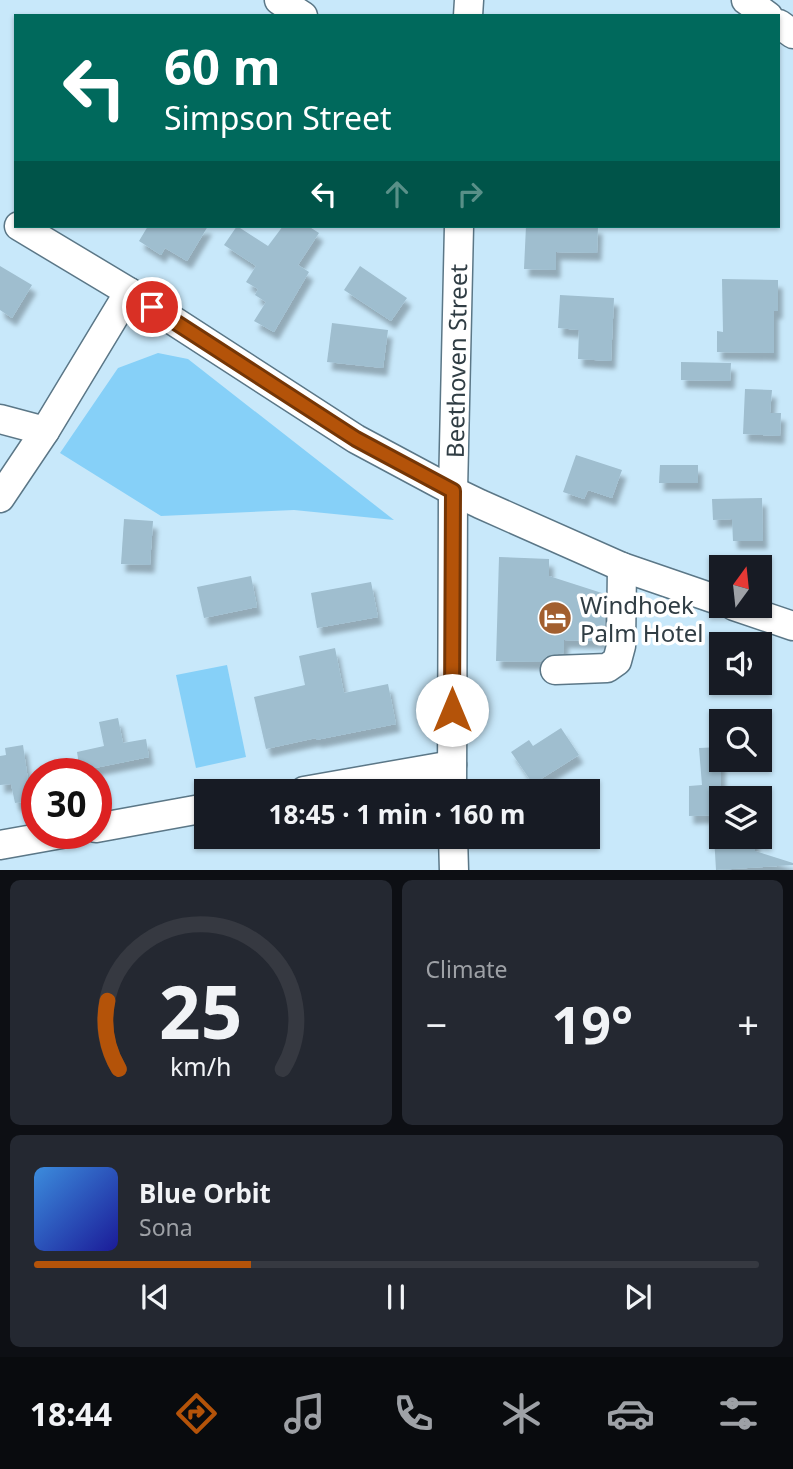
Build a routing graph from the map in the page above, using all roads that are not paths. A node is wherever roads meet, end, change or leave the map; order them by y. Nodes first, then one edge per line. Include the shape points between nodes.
1 (279, 0) edge
2 (746, 0) edge
3 (300, 14) edge
4 (765, 14) edge
5 (22, 228) edge
6 (459, 228) edge
7 (129, 292) junction
8 (0, 419) edge
9 (45, 431) junction
10 (453, 491) junction
11 (0, 498) edge
12 (622, 567) junction
13 (709, 597) edge
14 (769, 618) edge
15 (793, 626) edge
16 (555, 670) dead end
17 (452, 778) edge
18 (194, 810) edge
19 (112, 825) edge
20 (21, 841) edge
21 (0, 845) edge
22 (453, 849) edge
23 (454, 870) edge

1 - 3 street
2 - 4 street
5 - 7 street
6 - 10 street, Beethoven Street
7 - 9 street
7 - 10 street via 356,439
8 - 9 street
9 - 11 street
10 - 12 street
10 - 17 street, Beethoven Street
12 - 13 street
12 - 16 street via 617,661 607,668
14 - 15 street
18 - 19 street
20 - 21 street
22 - 23 street

